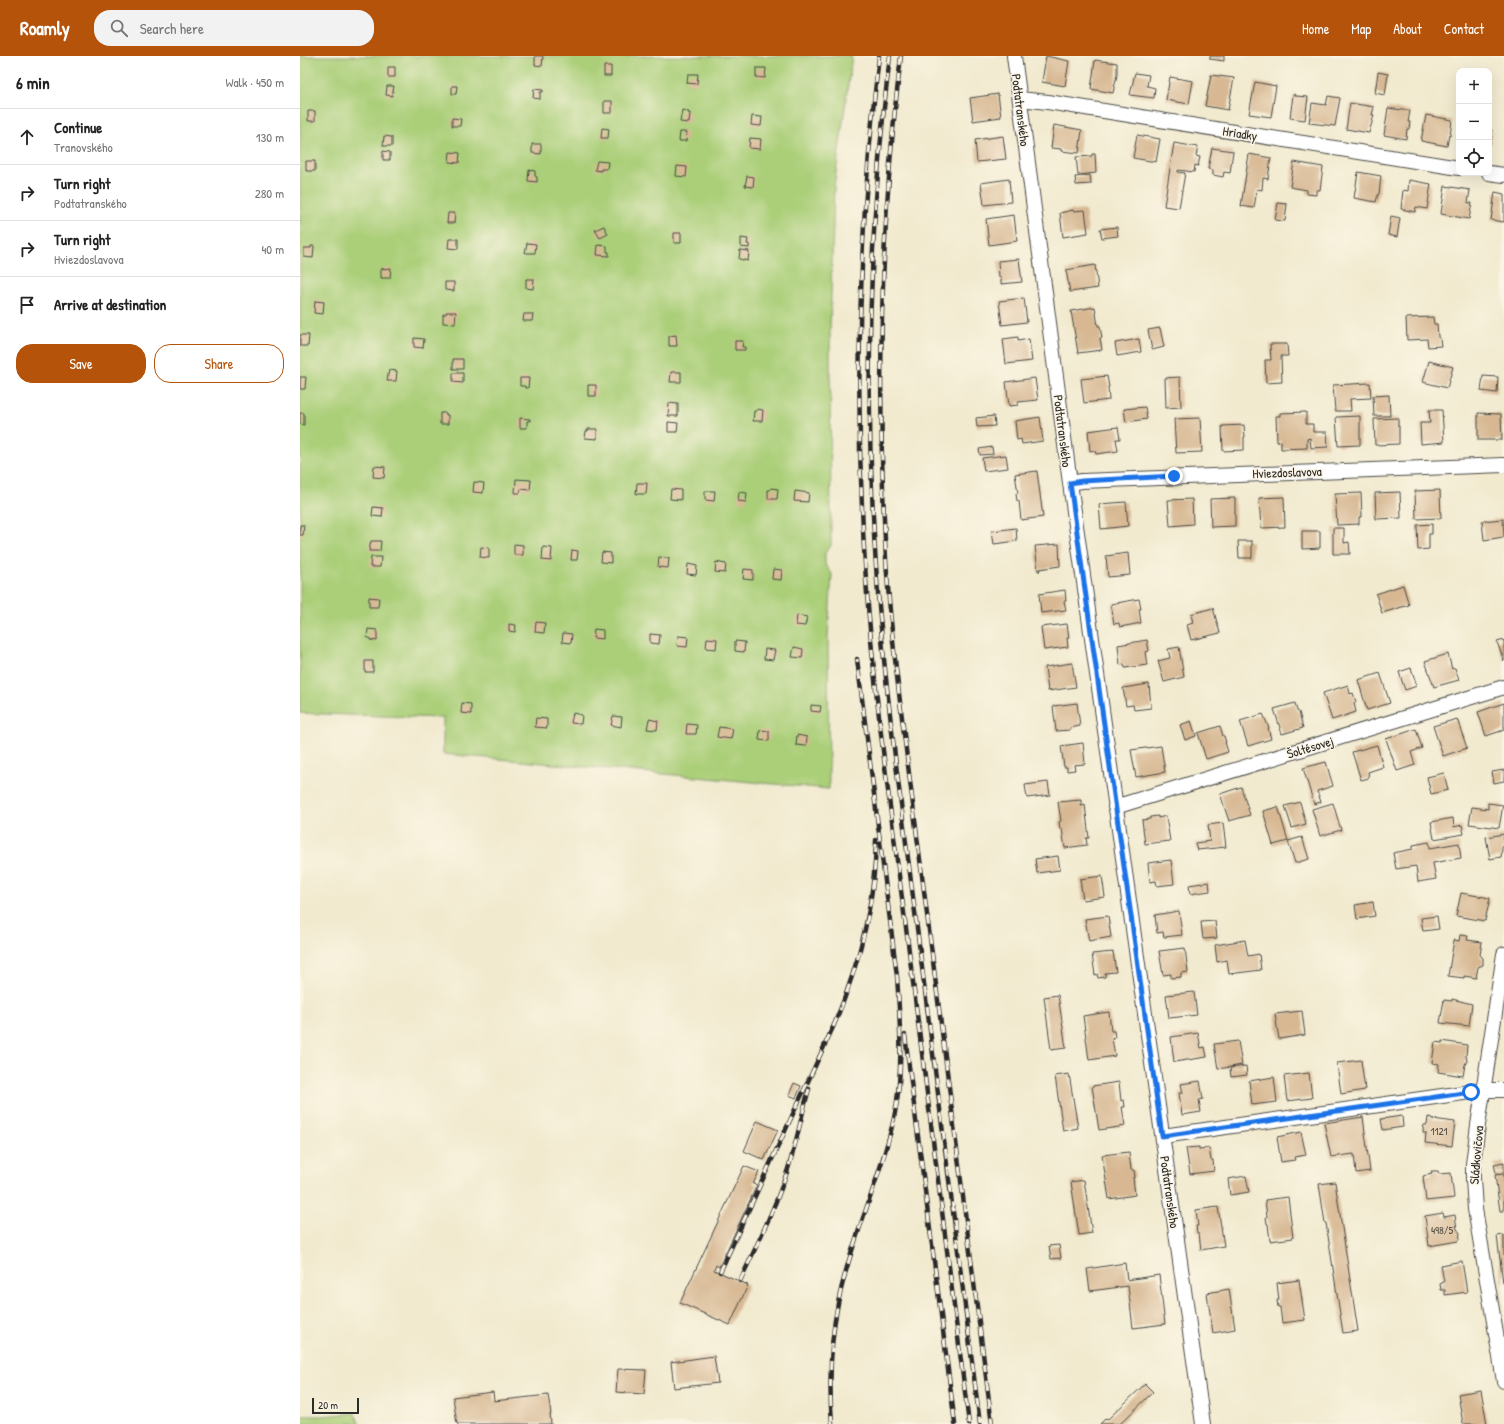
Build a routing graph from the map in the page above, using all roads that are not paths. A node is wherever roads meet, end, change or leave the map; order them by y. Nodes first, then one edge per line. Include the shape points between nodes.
1 (1014, 56) edge
2 (1020, 100) junction
3 (1456, 168) edge
4 (1492, 173) edge
5 (1504, 175) edge
6 (1504, 465) edge
7 (1070, 483) junction
8 (1504, 687) edge
9 (1115, 807) junction
10 (1504, 954) edge
11 (1484, 1090) junction
12 (1504, 1090) edge
13 (1162, 1136) junction
14 (1504, 1380) edge
15 (1203, 1424) edge

1 - 2 street, Podtatranského
2 - 3 street, Hriadky via 1048,102
2 - 7 street, Podtatranského
4 - 5 street
6 - 7 street, Hviezdoslavova via 1166,477
7 - 9 street, Podtatranského
8 - 9 street, Šoltésovej
9 - 13 street, Podtatranského
10 - 11 street, Sládkovičova
11 - 12 street
11 - 13 street
11 - 14 street, Sládkovičova via 1473,1164 1473,1193
13 - 15 street, Podtatranského

